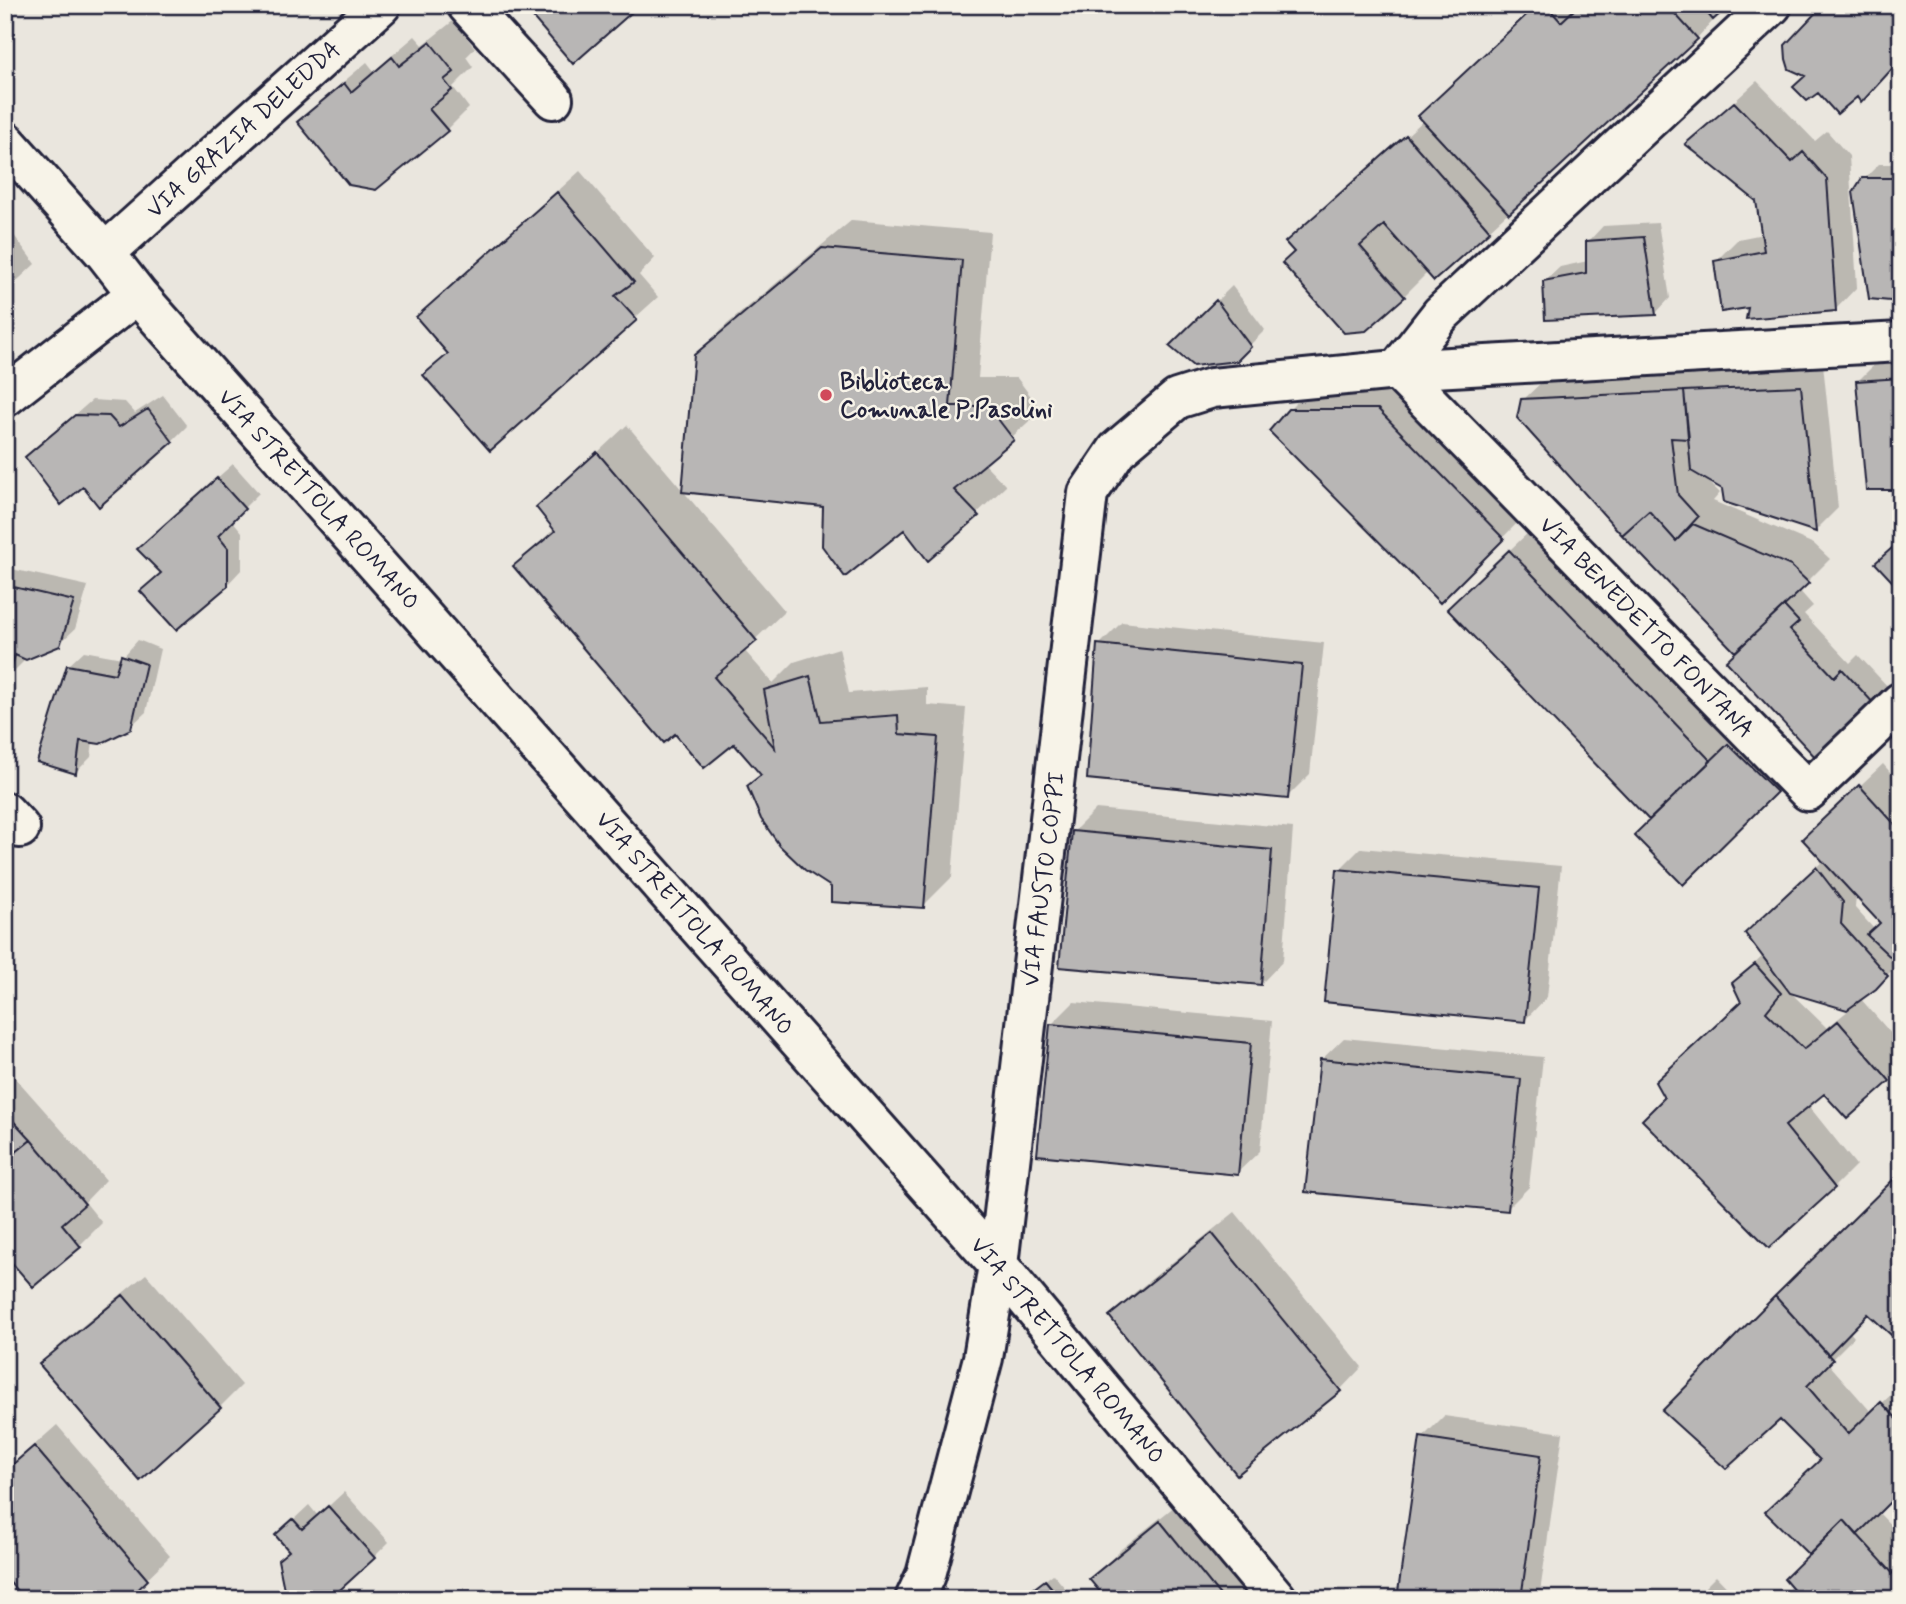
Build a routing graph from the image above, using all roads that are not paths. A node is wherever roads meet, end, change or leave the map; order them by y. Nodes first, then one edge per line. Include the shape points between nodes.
1 (381, 5) edge
2 (467, 5) edge
3 (1772, 5) edge
4 (553, 99) dead end
5 (5, 141) edge
6 (105, 253) junction
7 (137, 294) junction
8 (1901, 342) edge
9 (1397, 370) junction
10 (5, 397) edge
11 (1901, 702) edge
12 (998, 1265) junction
13 (915, 1599) edge
14 (1277, 1599) edge

1 - 6 street, VIA GRAZIA DELEDDA
2 - 4 street
3 - 9 street via 1441,314
5 - 6 street, VIA STRETTOLA ROMANO
6 - 7 street, VIA STRETTOLA ROMANO
7 - 10 street
7 - 12 street, VIA STRETTOLA ROMANO
8 - 9 street
9 - 11 street, VIA BENEDETTO FONTANA via 1808,791
9 - 12 street, VIA FAUSTO COPPI via 1212,388 1177,399 1117,450 1088,493
12 - 13 street, VIA FAUSTO COPPI via 983,1357 926,1575
12 - 14 street, VIA STRETTOLA ROMANO

